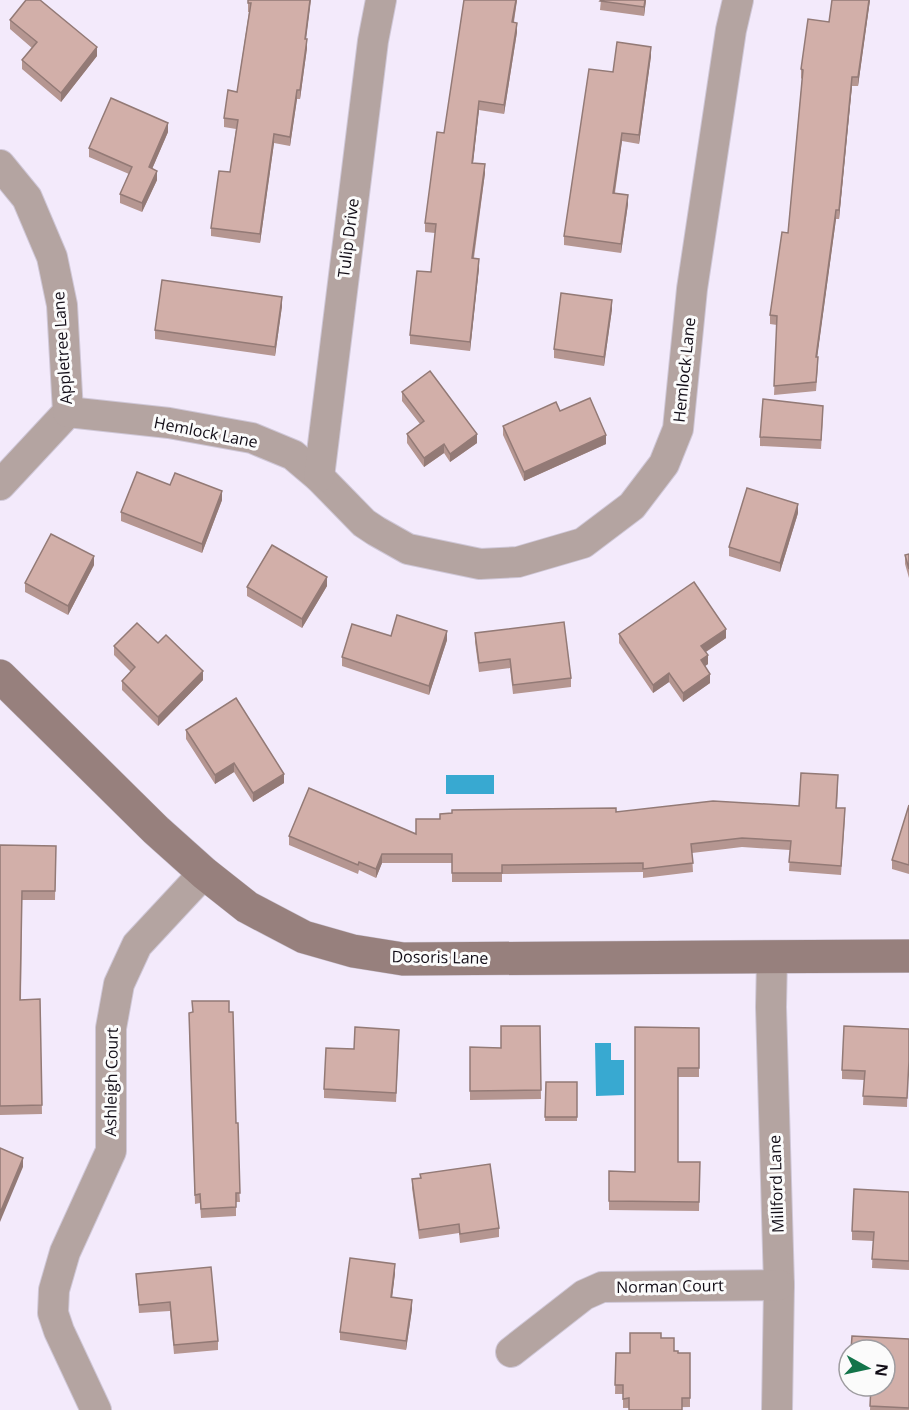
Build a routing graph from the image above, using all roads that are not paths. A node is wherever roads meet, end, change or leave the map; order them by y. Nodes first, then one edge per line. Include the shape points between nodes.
1 (381, 0) edge
2 (738, 0) edge
3 (0, 165) edge
4 (68, 411) junction
5 (319, 477) junction
6 (0, 485) edge
7 (0, 676) edge
8 (204, 873) junction
9 (909, 957) edge
10 (772, 958) junction
11 (779, 1285) junction
12 (511, 1352) dead end
13 (96, 1410) edge
14 (777, 1410) edge

1 - 5 street, Tulip Drive
2 - 5 street, Hemlock Lane via 692,289 678,429 664,464 632,506 583,543 518,562 480,564 408,549 364,523
3 - 4 street, Appletree Lane via 27,198 52,257 62,305
4 - 5 street, Hemlock Lane via 252,438 293,455
4 - 6 street, Appletree Lane
7 - 8 street, Dosoris Lane
8 - 10 street, Dosoris Lane via 247,907 304,937 393,957
8 - 13 street, Ashleigh Court via 137,945 119,984 111,1028 111,1151 65,1252 54,1290 53,1313 59,1331
9 - 10 street, Dosoris Lane
10 - 11 street, Millford Lane
11 - 12 street, Norman Court via 602,1287 584,1295
11 - 14 street, Millford Lane

